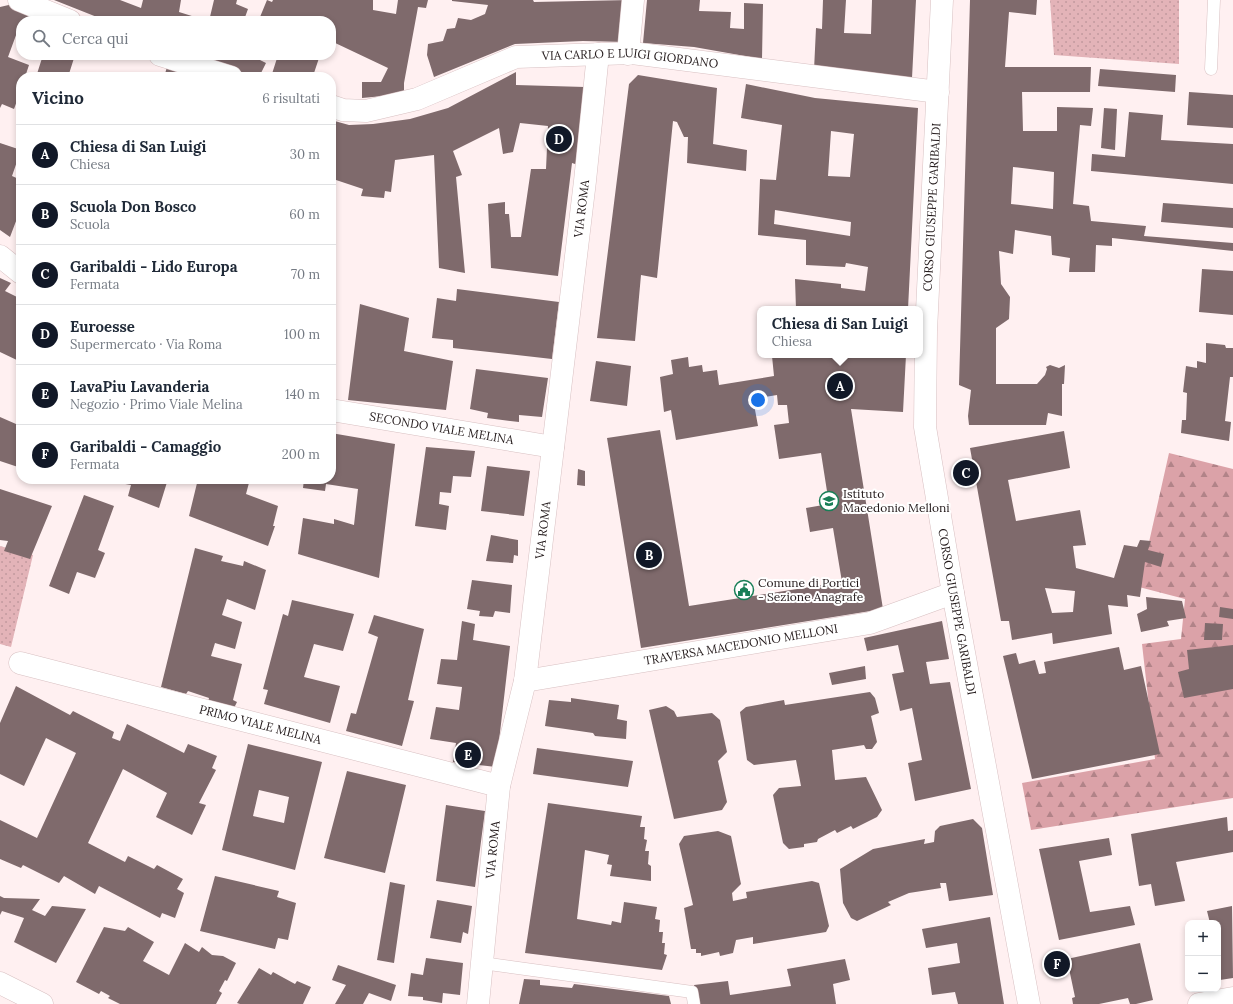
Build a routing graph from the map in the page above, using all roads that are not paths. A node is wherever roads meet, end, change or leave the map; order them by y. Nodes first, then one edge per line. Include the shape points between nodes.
1 (19, 0) edge
2 (633, 0) edge
3 (942, 0) edge
4 (1214, 0) edge
5 (58, 16) edge
6 (598, 54) junction
7 (628, 54) junction
8 (176, 60) edge
9 (1211, 69) dead end
10 (215, 72) edge
11 (938, 92) junction
12 (336, 108) edge
13 (0, 256) edge
14 (16, 269) edge
15 (336, 411) edge
16 (553, 446) junction
17 (953, 593) junction
18 (20, 663) dead end
19 (525, 681) junction
20 (499, 786) junction
21 (482, 963) junction
22 (0, 983) edge
23 (1233, 998) edge
24 (42, 1004) edge
25 (478, 1004) edge
26 (694, 1004) edge
27 (1029, 1004) edge
28 (1199, 1004) edge

1 - 5 street
2 - 7 street
3 - 11 street, CORSO GIUSEPPE GARIBALDI
4 - 9 lane
6 - 7 street, VIA CARLO E LUIGI GIORDANO
6 - 12 street, VIA CARLO E LUIGI GIORDANO via 516,57 417,99 366,112
6 - 16 street, VIA ROMA
7 - 11 street, VIA CARLO E LUIGI GIORDANO
8 - 10 street
11 - 17 street, CORSO GIUSEPPE GARIBALDI via 926,331 926,428
13 - 14 street
15 - 16 street, SECONDO VIALE MELINA
16 - 19 street, VIA ROMA
17 - 19 street, TRAVERSA MACEDONIO MELLONI via 870,623
17 - 27 street, CORSO GIUSEPPE GARIBALDI
18 - 20 street, PRIMO VIALE MELINA
19 - 20 street, VIA ROMA
20 - 21 street, VIA ROMA
21 - 25 street, VIA ROMA
21 - 26 lane via 692,992
22 - 24 street
23 - 28 street

